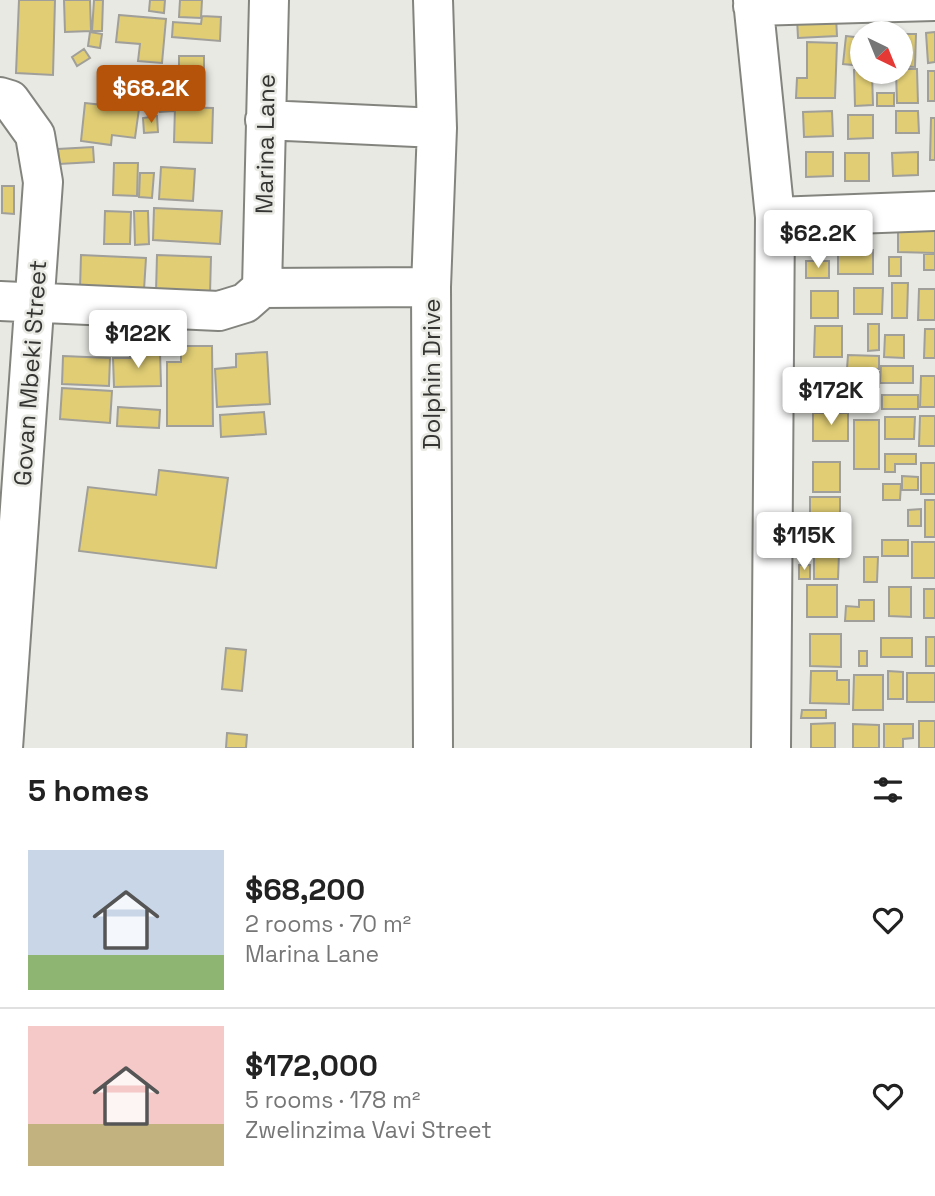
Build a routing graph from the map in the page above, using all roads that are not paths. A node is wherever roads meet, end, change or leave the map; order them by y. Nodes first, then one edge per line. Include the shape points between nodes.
1 (269, 0) edge
2 (433, 0) edge
3 (935, 1) edge
4 (753, 3) edge
5 (0, 97) edge
6 (265, 120) junction
7 (437, 128) junction
8 (935, 211) edge
9 (775, 217) junction
10 (431, 287) junction
11 (262, 288) junction
12 (17, 301) edge
13 (3, 748) edge
14 (433, 748) edge
15 (771, 748) edge

1 - 6 street, Marina Lane
2 - 7 street, Dolphin Drive
3 - 4 street
4 - 9 street
5 - 12 street, Govan Mbeki Street via 10,100 35,135 43,182
6 - 7 street
6 - 11 street, Marina Lane
7 - 10 street, Dolphin Drive
8 - 9 street
9 - 15 street
10 - 11 street
10 - 14 street, Dolphin Drive
11 - 12 street via 245,303 219,311
12 - 13 street, Govan Mbeki Street

